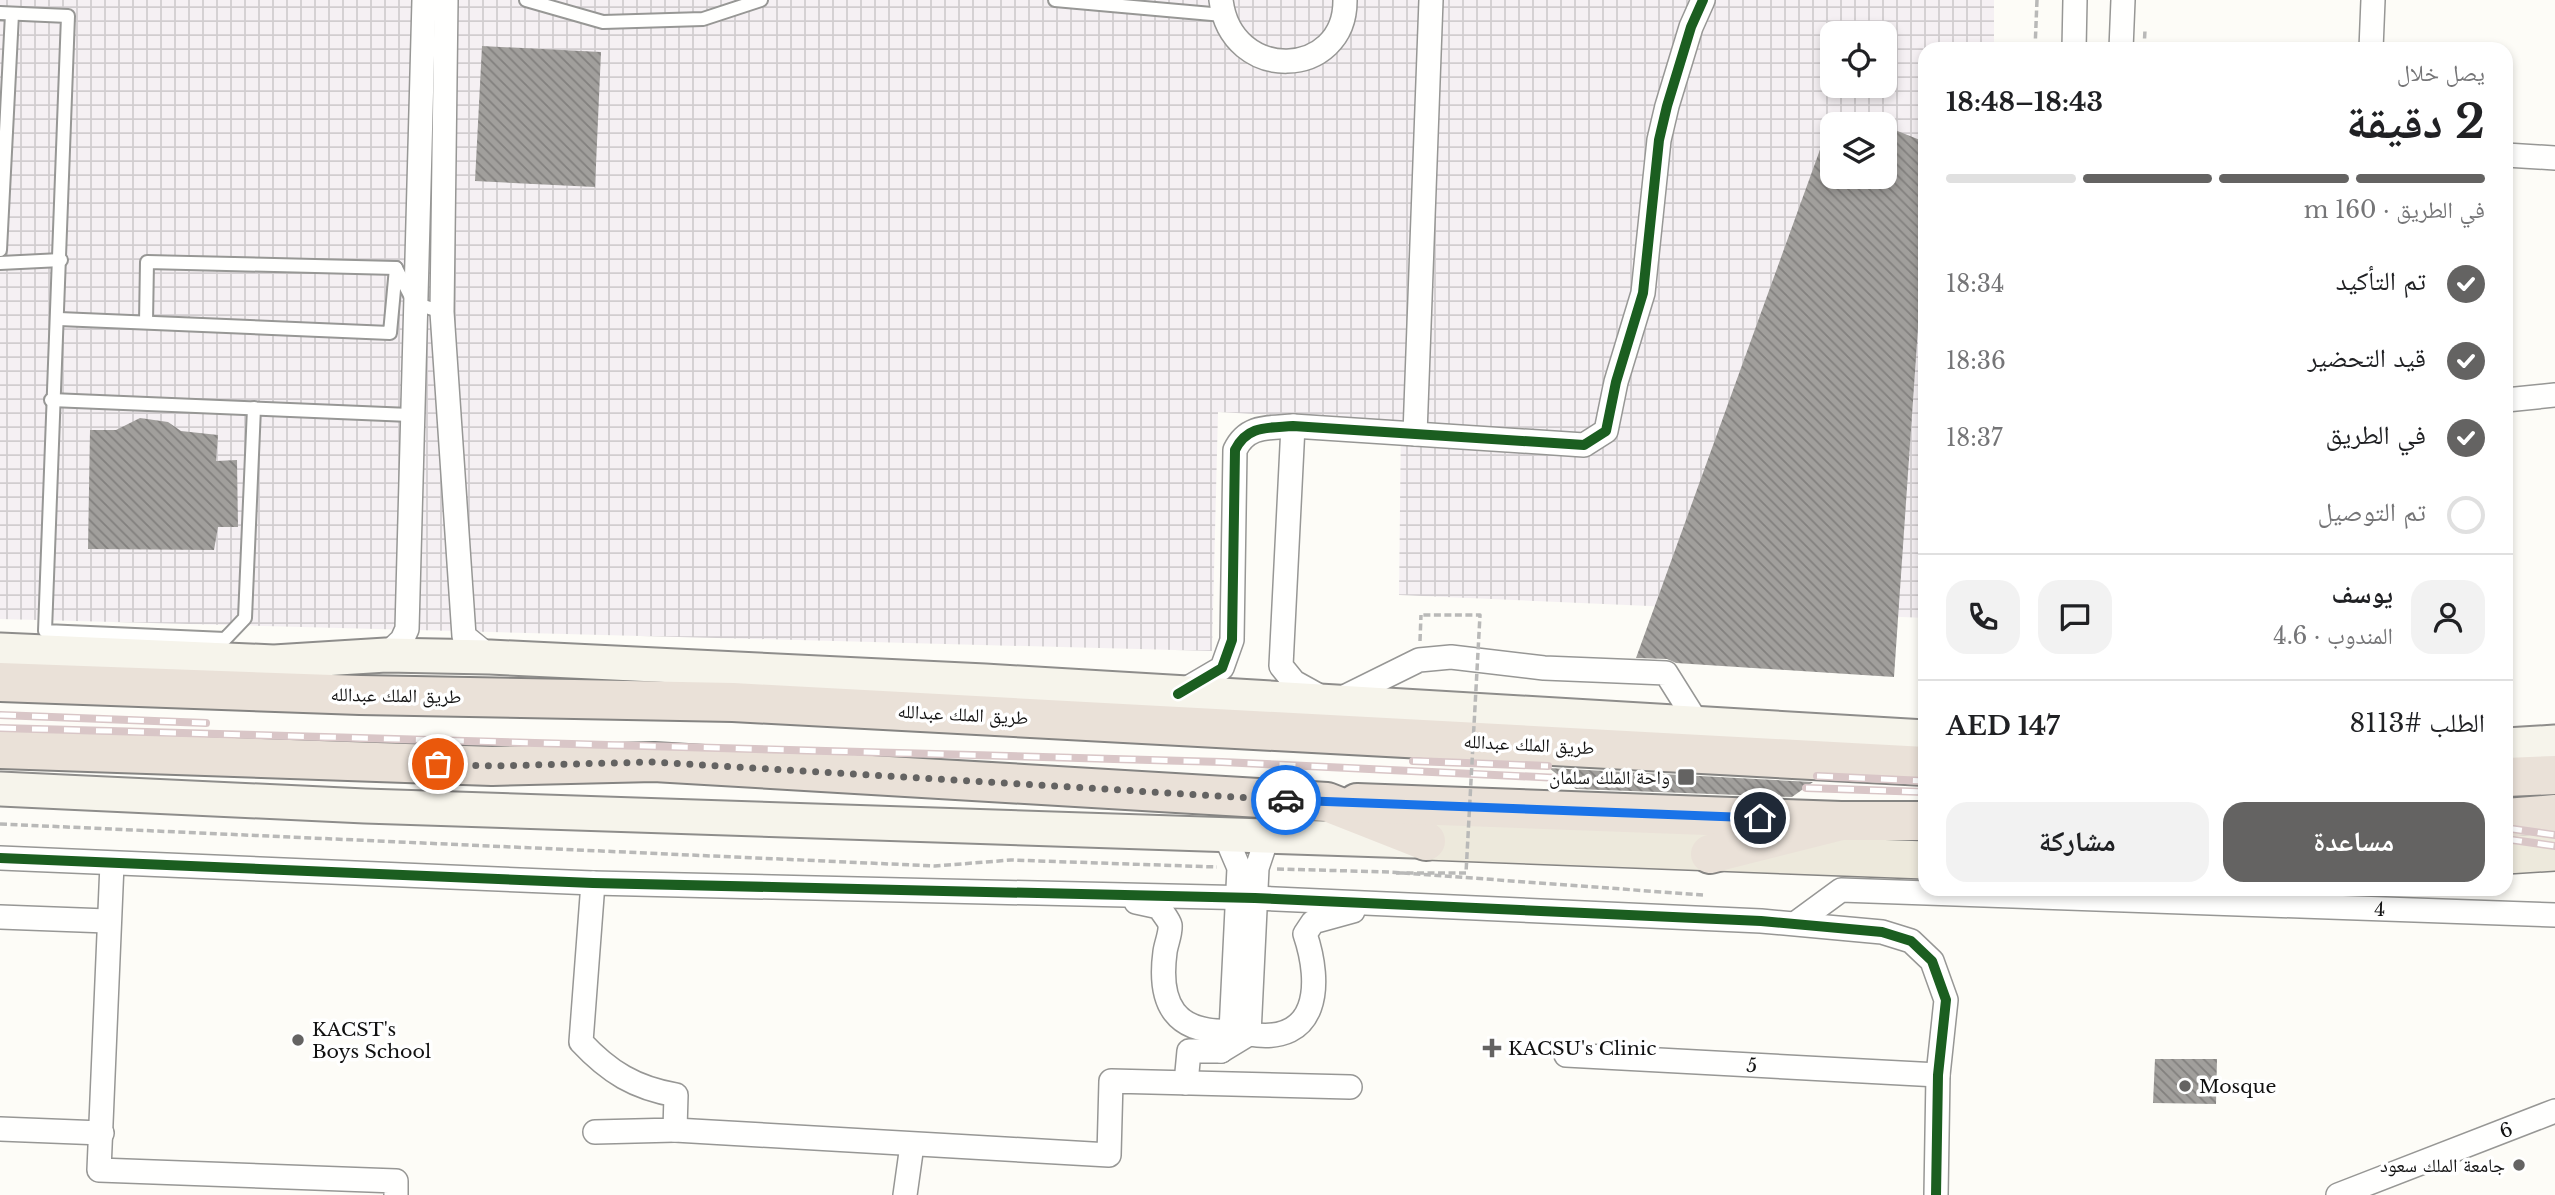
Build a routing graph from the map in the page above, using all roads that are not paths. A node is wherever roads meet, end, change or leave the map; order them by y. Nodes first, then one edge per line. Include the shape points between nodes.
1 (424, 0) edge
2 (446, 0) edge
3 (526, 0) edge
4 (761, 0) edge
5 (1055, 0) edge
6 (1345, 0) edge
7 (1431, 0) edge
8 (1703, 0) edge
9 (2075, 0) edge
10 (2123, 0) edge
11 (2373, 0) edge
12 (1222, 7) edge
13 (6, 14) edge
14 (2074, 42) edge
15 (2121, 42) edge
16 (2371, 42) edge
17 (2513, 156) edge
18 (2555, 158) edge
19 (0, 250) edge
20 (61, 260) junction
21 (0, 263) edge
22 (396, 268) junction
23 (414, 303) junction
24 (442, 312) junction
25 (59, 319) junction
26 (146, 323) junction
27 (2555, 395) edge
28 (2513, 399) edge
29 (51, 400) junction
30 (254, 408) junction
31 (410, 415) junction
32 (1293, 426) junction
33 (1415, 434) junction
34 (0, 650) edge
35 (386, 655) junction
36 (490, 657) junction
37 (0, 682) edge
38 (1178, 694) junction
39 (1332, 703) junction
40 (1698, 724) junction
41 (1918, 737) edge
42 (2555, 742) edge
43 (2513, 745) edge
44 (0, 749) edge
45 (1918, 766) edge
46 (2555, 775) edge
47 (2513, 777) edge
48 (0, 789) edge
49 (1327, 802) junction
50 (2555, 814) edge
51 (2513, 817) edge
52 (1841, 821) junction
53 (1918, 821) edge
54 (1224, 833) junction
55 (1268, 835) junction
56 (1426, 841) junction
57 (2555, 852) edge
58 (1710, 854) junction
59 (2513, 855) edge
60 (0, 859) edge
61 (1918, 860) edge
62 (111, 864) junction
63 (1248, 868) junction
64 (593, 883) junction
65 (1918, 893) edge
66 (1095, 894) junction
67 (2012, 896) edge
68 (1246, 898) junction
69 (1385, 904) junction
70 (2555, 915) edge
71 (0, 917) edge
72 (107, 921) junction
73 (1796, 923) junction
74 (1234, 1039) junction
75 (1566, 1055) dead end
76 (1938, 1075) junction
77 (1186, 1083) junction
78 (1350, 1087) dead end
79 (2555, 1111) edge
80 (0, 1129) edge
81 (675, 1130) junction
82 (595, 1132) dead end
83 (102, 1133) junction
84 (912, 1145) junction
85 (396, 1195) edge
86 (905, 1195) edge
87 (1936, 1195) edge
88 (2338, 1195) edge

1 - 23 street
2 - 24 street
3 - 4 lane via 603,22 704,19
5 - 12 lane
6 - 12 street via 1339,27 1328,44 1293,61 1268,60 1245,49 1228,28
7 - 33 street
8 - 33 street via 1659,140 1643,293 1606,431 1584,445
9 - 14 street
10 - 15 street
11 - 16 street
13 - 19 lane
13 - 20 lane via 68,16
17 - 18 street
20 - 21 lane
20 - 25 lane
22 - 23 lane
22 - 26 lane via 390,333
22 - 26 lane via 147,262
23 - 24 lane
23 - 31 street
24 - 36 street via 464,636
25 - 26 lane
25 - 29 lane
27 - 28 street
29 - 30 lane
29 - 30 lane via 45,631 225,639 246,618
30 - 31 lane
31 - 35 street via 407,629
32 - 33 street
32 - 38 street via 1253,429 1235,450 1232,640 1222,668
32 - 39 street via 1281,666 1294,682
34 - 35 main road via 274,662
35 - 36 main road
36 - 38 main road
37 - 45 highway, طريق الملك عبدالله via 733,702
38 - 39 main road
39 - 40 main road
39 - 40 street via 1419,660 1451,657 1544,668 1665,673
40 - 41 main road
42 - 43 main road
44 - 49 highway via 492,766 654,762
46 - 47 highway
48 - 54 main road via 365,806
49 - 52 highway
49 - 56 highway
50 - 51 highway
52 - 53 highway
52 - 58 highway
54 - 55 main road
54 - 63 street
55 - 56 main road
55 - 63 street
56 - 58 main road
57 - 59 main road
58 - 61 main road
60 - 62 street
62 - 64 street
62 - 72 street
63 - 68 street
64 - 66 street
64 - 81 street via 581,1042 605,1068 652,1091 676,1095
65 - 73 street, 4 via 1841,890
66 - 68 street
66 - 74 street via 1159,907 1170,925 1162,984 1170,1008 1192,1027
67 - 70 street, 4
68 - 69 street
68 - 74 street
69 - 73 street
69 - 74 street via 1313,922 1305,933 1315,989 1301,1022 1288,1033
71 - 72 street
72 - 83 street
73 - 76 street via 1882,932 1911,941 1932,961 1946,1000
74 - 77 street via 1189,1051
75 - 76 street, 5
76 - 87 street
77 - 78 street
77 - 84 street via 1111,1081 1109,1155
79 - 88 street, 6
80 - 83 street
81 - 82 street
81 - 84 street
83 - 85 street via 99,1170 397,1181
84 - 86 street

